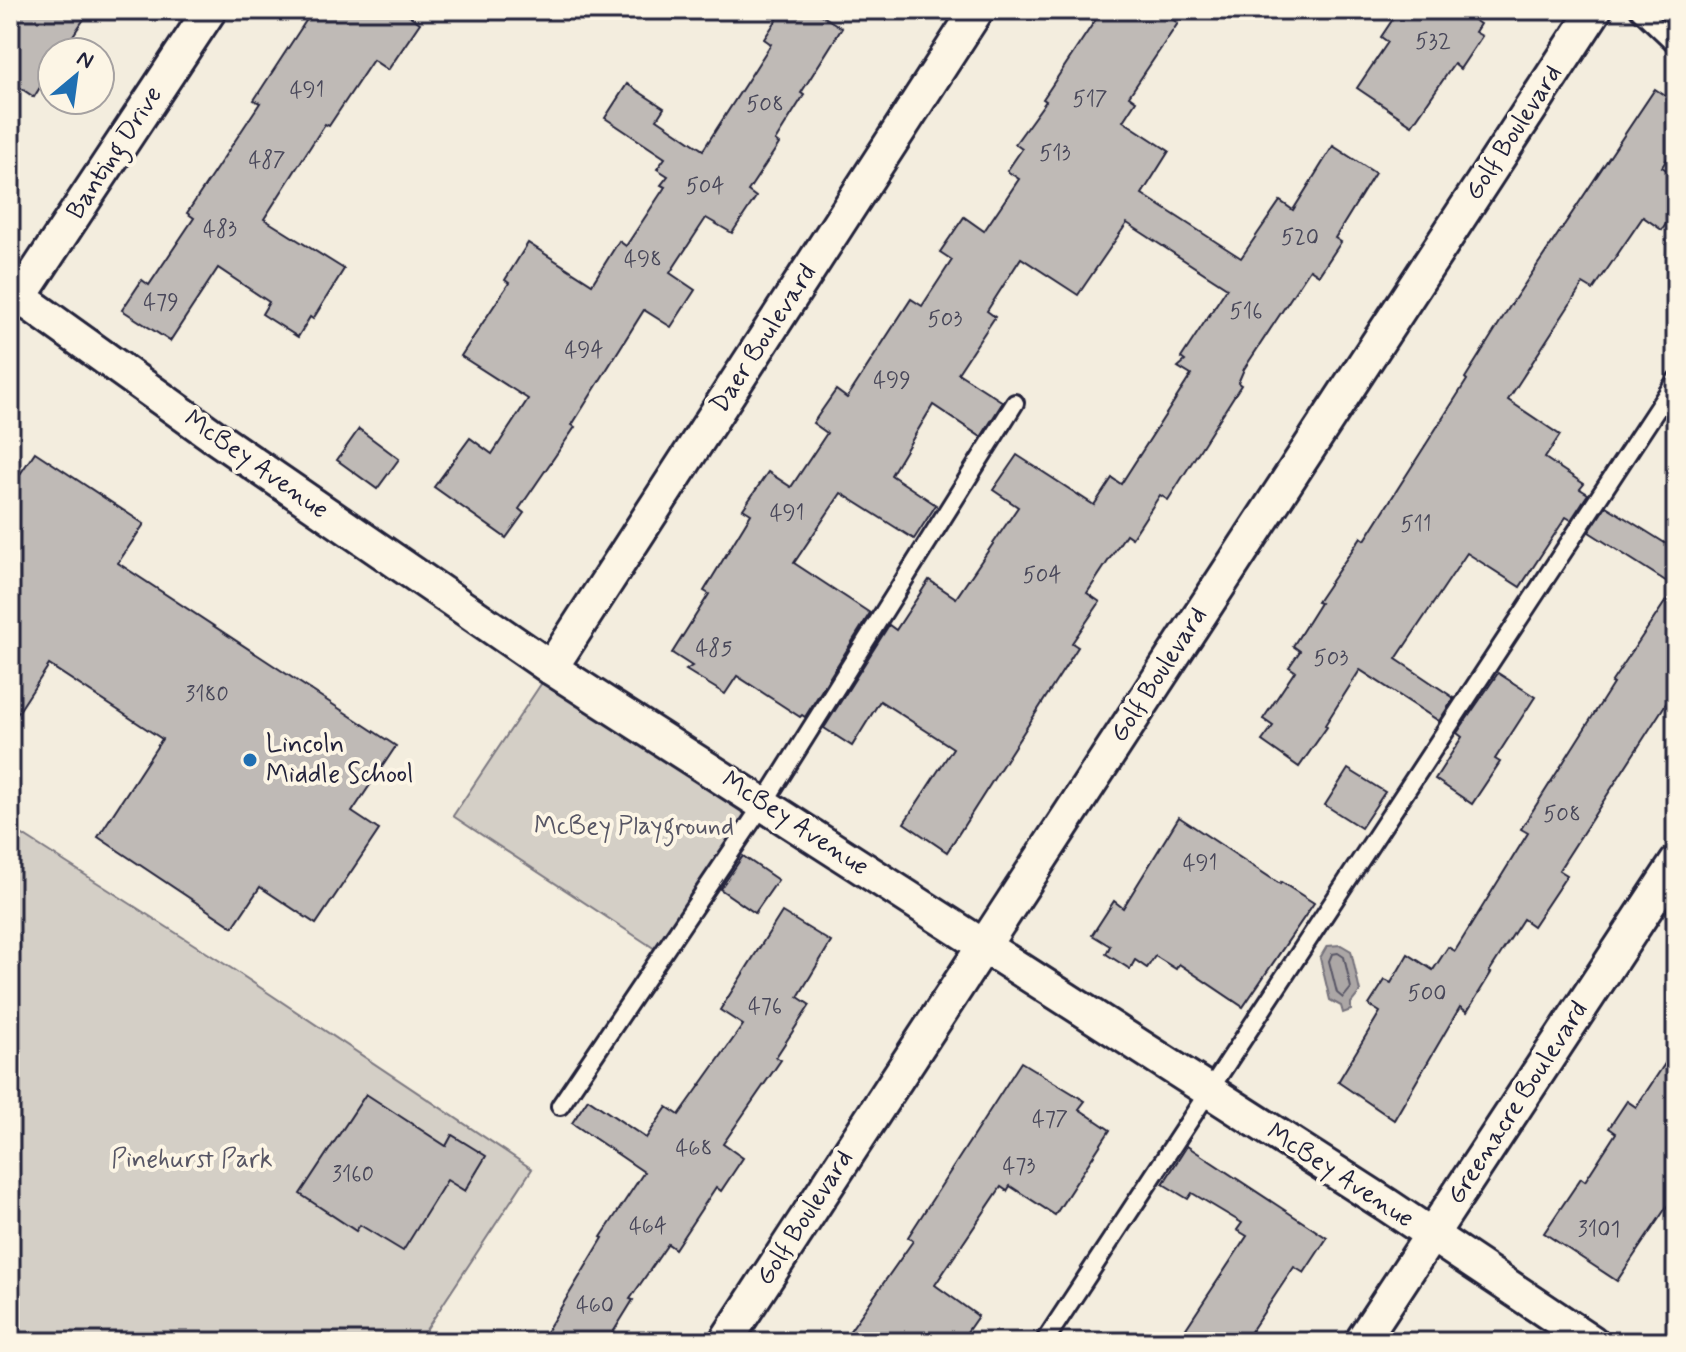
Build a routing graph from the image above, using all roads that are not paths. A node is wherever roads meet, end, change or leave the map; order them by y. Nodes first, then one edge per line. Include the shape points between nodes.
1 (210, 10) edge
2 (977, 10) edge
3 (1595, 10) edge
4 (1639, 10) edge
5 (1676, 45) edge
6 (15, 293) edge
7 (1676, 380) edge
8 (1015, 403) dead end
9 (551, 668) junction
10 (764, 803) junction
11 (1676, 863) edge
12 (982, 945) junction
13 (1208, 1091) junction
14 (560, 1106) dead end
15 (1431, 1235) junction
16 (725, 1342) edge
17 (1044, 1342) edge
18 (1361, 1342) edge
19 (1592, 1342) edge

1 - 6 street, Banting Drive
2 - 9 street, Daer Boulevard
3 - 12 street, Golf Boulevard
4 - 5 lane
6 - 9 street, McBey Avenue
7 - 13 lane
8 - 10 lane
9 - 10 street, McBey Avenue
10 - 12 street, McBey Avenue
10 - 14 lane
11 - 15 street, Greenacre Boulevard
12 - 13 street, McBey Avenue
12 - 16 street, Golf Boulevard
13 - 15 street, McBey Avenue
13 - 17 lane
15 - 18 street, Greenacre Boulevard
15 - 19 street, McBey Avenue

